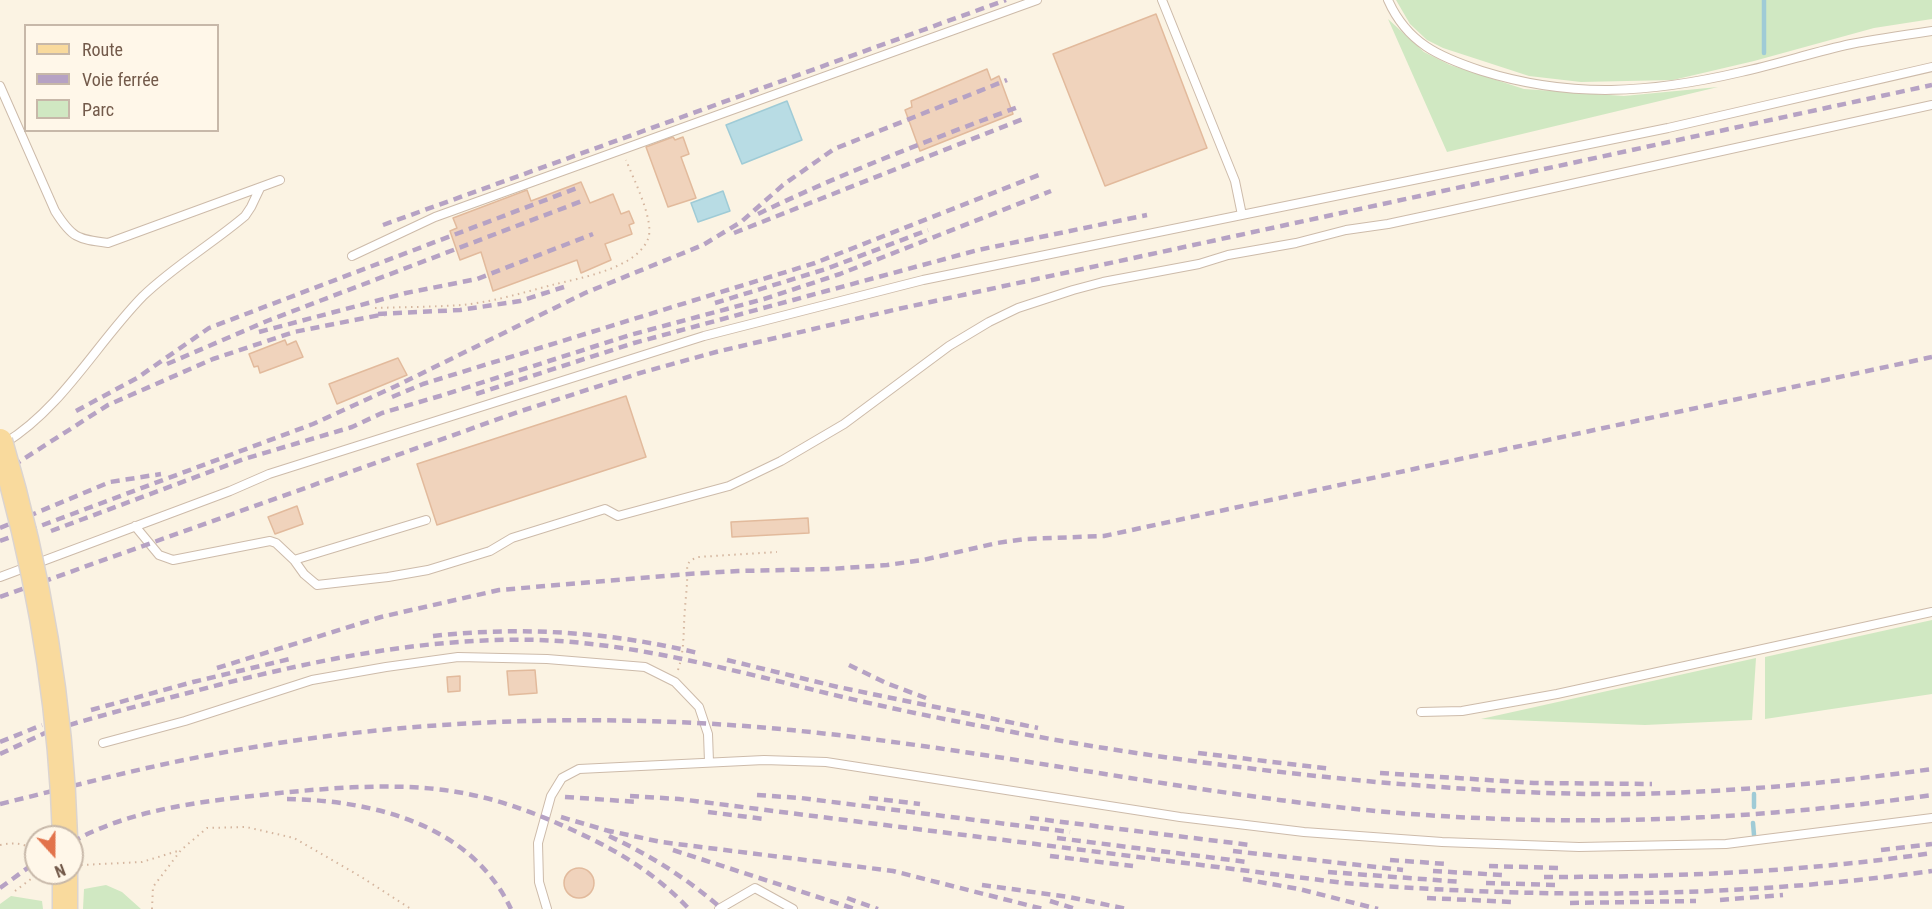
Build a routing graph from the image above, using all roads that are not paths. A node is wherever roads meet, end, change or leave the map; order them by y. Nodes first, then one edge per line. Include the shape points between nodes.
1 (1037, 0) edge
2 (1162, 0) edge
3 (1388, 0) edge
4 (1932, 31) edge
5 (1932, 67) edge
6 (0, 86) edge
7 (1932, 105) edge
8 (280, 180) dead end
9 (260, 188) junction
10 (1242, 215) junction
11 (352, 256) dead end
12 (0, 444) edge
13 (426, 520) dead end
14 (135, 526) junction
15 (294, 560) junction
16 (0, 577) edge
17 (1932, 612) edge
18 (1421, 712) dead end
19 (103, 743) dead end
20 (709, 762) junction
21 (1932, 818) edge
22 (64, 825) edge
23 (65, 885) edge
24 (64, 909) edge
25 (547, 909) edge
26 (719, 909) edge
27 (793, 909) edge

1 - 11 lane via 435,217
2 - 10 lane via 1235,181
3 - 4 lane via 1396,18 1416,40 1433,51 1518,82 1581,90 1650,90 1850,45
5 - 10 lane via 1668,128
6 - 9 lane via 55,211 74,235 108,243
7 - 15 lane via 1073,290 990,322 949,346 844,424 729,486 618,516 605,509 512,538 490,551 428,570 388,577 317,585
8 - 9 lane
9 - 12 lane via 245,216 145,295 48,410
10 - 14 lane via 923,280 704,336 269,474
12 - 22 main road, bridge via 16,494 42,622 60,747
13 - 15 lane
14 - 15 lane via 159,555 173,560 270,541
14 - 16 lane
17 - 18 lane via 1557,694 1462,711
19 - 20 lane via 312,680 458,657 547,659 645,667 675,682 700,710 708,734
20 - 21 lane via 826,762 1180,817 1304,832 1442,842 1579,847 1726,844
20 - 25 lane via 579,769 562,778 550,796 538,843 539,882
23 - 24 main road
26 - 27 lane via 754,888

